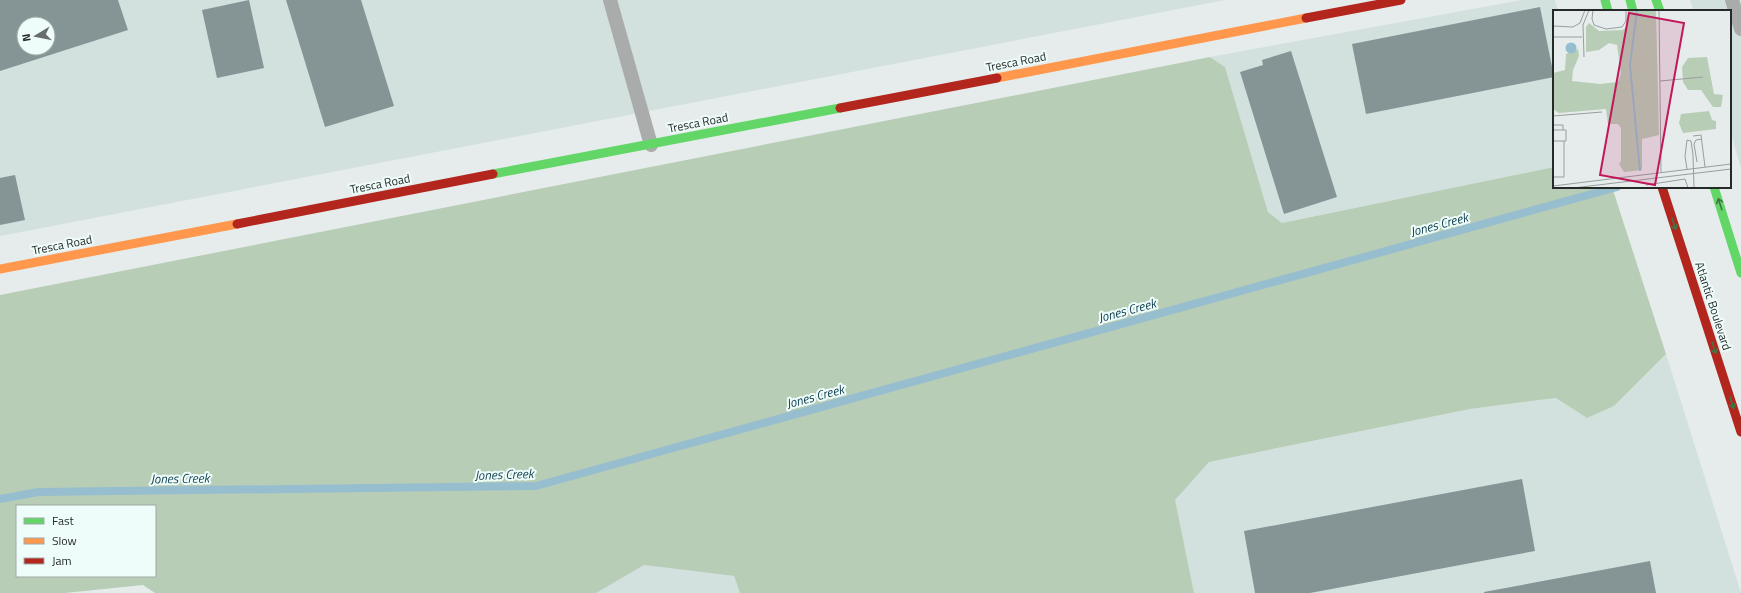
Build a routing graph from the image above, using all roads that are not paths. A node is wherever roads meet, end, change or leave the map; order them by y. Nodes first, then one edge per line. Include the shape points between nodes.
1 (610, 0) edge
2 (1401, 0) edge
3 (1605, 0) edge
4 (1630, 0) edge
5 (1656, 0) edge
6 (1732, 0) edge
7 (1608, 10) edge
8 (1633, 10) edge
9 (1660, 10) edge
10 (1741, 29) edge
11 (651, 145) junction
12 (1662, 188) edge
13 (1714, 188) edge
14 (0, 269) edge
15 (1741, 273) edge
16 (1741, 432) edge

1 - 11 lane
2 - 11 main road, Tresca Road
3 - 7 main road
4 - 8 main road
5 - 9 main road
6 - 10 lane
11 - 14 main road, Tresca Road
12 -> 16 main road, Atlantic Boulevard
15 -> 13 main road

